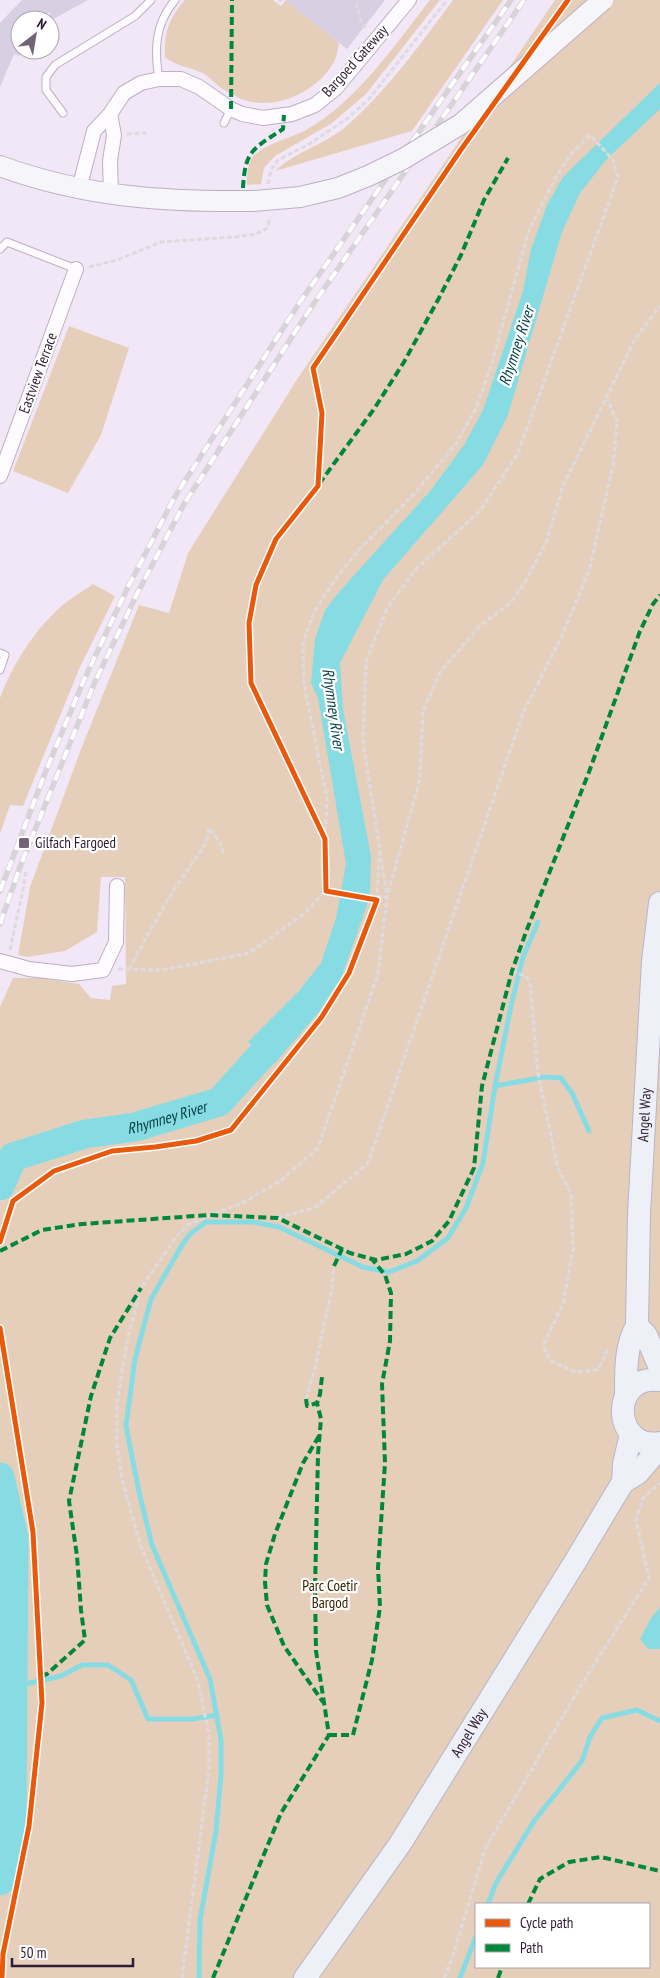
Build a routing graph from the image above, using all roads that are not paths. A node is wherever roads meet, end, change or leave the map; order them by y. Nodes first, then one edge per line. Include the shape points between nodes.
1 (151, 0) edge
2 (175, 0) edge
3 (409, 0) edge
4 (603, 0) edge
5 (159, 79) junction
6 (231, 110) junction
7 (63, 113) dead end
8 (110, 114) junction
9 (224, 124) dead end
10 (0, 166) edge
11 (79, 189) junction
12 (111, 194) junction
13 (0, 249) edge
14 (76, 269) joint
15 (0, 476) edge
16 (0, 653) edge
17 (0, 670) edge
18 (117, 886) dead end
19 (660, 903) edge
20 (3, 962) edge
21 (637, 1326) junction
22 (660, 1368) edge
23 (660, 1380) edge
24 (626, 1395) junction
25 (631, 1434) junction
26 (660, 1443) edge
27 (660, 1447) edge
28 (623, 1482) junction
29 (305, 1978) edge

1 - 7 lane via 135,16 54,65 46,77 46,90
2 - 5 lane via 159,26
3 - 6 street, Bargoed Gateway via 336,88 315,105 292,114 263,118
4 - 12 street, bridge via 461,124 403,159 338,188 264,201 194,202
5 - 6 street, Bargoed Gateway via 181,79 199,86
5 - 8 street, Bargoed Gateway via 141,83 124,93
6 - 9 lane
8 - 11 street, Bargoed Gateway via 94,131
8 - 12 street via 114,135 110,161
10 - 11 street
11 - 12 street
13 - 14 lane via 7,242
14 - 15 street, Eastview Terrace
16 - 17 lane via 5,655
18 - 20 street via 116,942 103,970 72,974 28,969
19 - 21 main road, Angel Way via 653,962 639,1204
21 - 22 main road via 646,1335
21 - 24 main road, Angel Way via 630,1338
23 - 24 main road via 642,1381
24 - 25 main road, Angel Way via 622,1415
25 - 26 main road via 647,1443
25 - 28 main road, Angel Way
27 - 28 main road, Angel Way via 638,1473
28 - 29 main road, Angel Way via 400,1844

